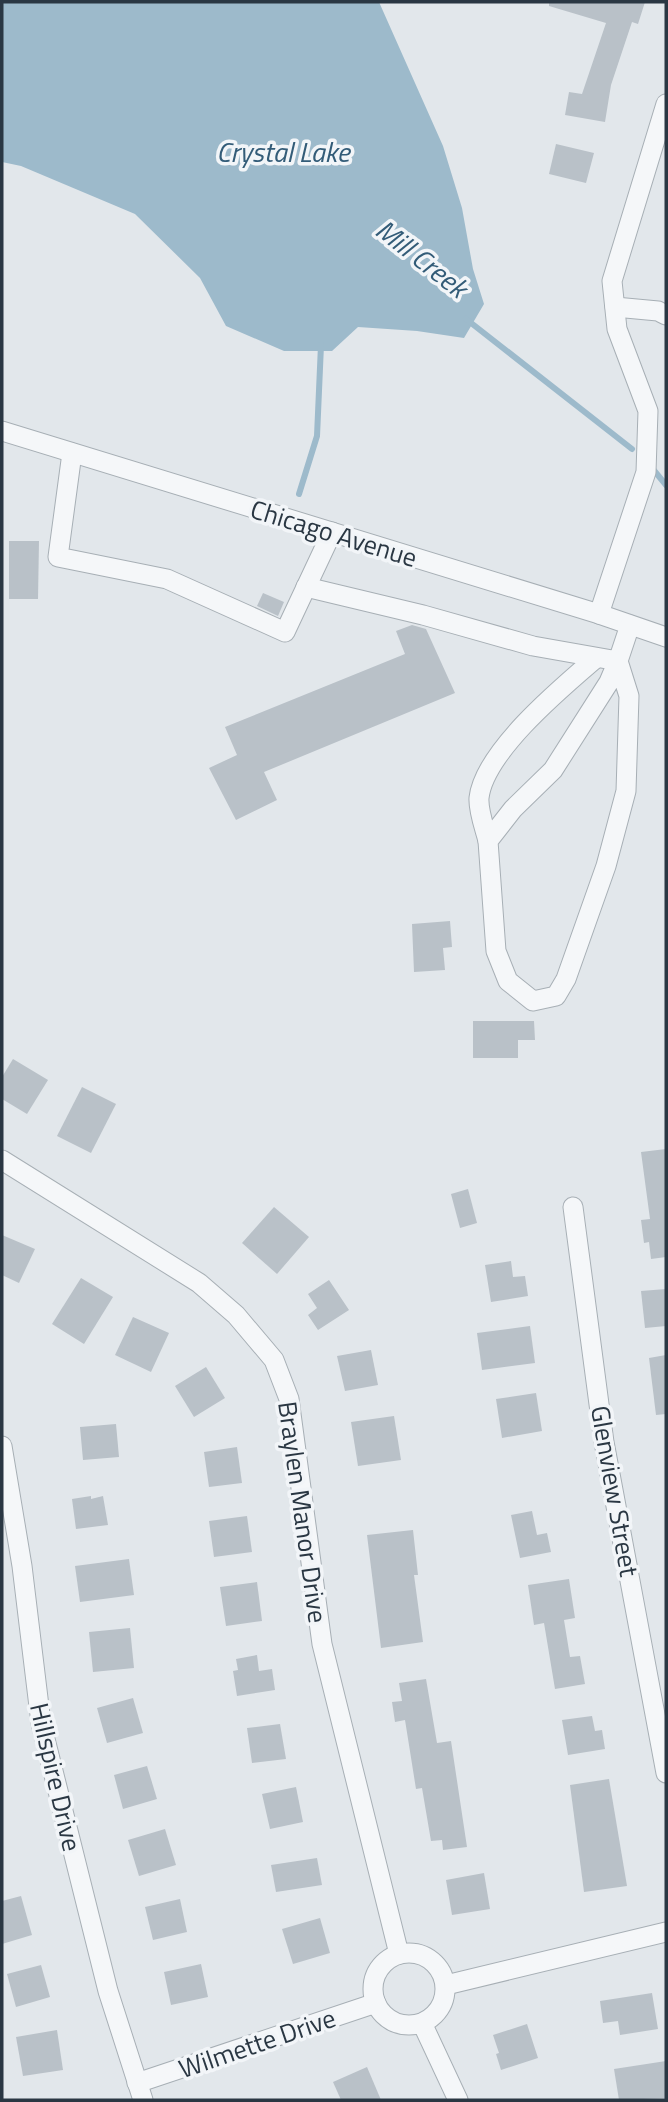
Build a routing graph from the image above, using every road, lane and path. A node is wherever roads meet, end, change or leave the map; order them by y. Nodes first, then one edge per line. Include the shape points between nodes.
1 (666, 104) edge
2 (615, 307) junction
3 (666, 315) edge
4 (2, 431) edge
5 (72, 453) junction
6 (332, 532) junction
7 (306, 587) junction
8 (599, 614) junction
9 (630, 625) junction
10 (666, 637) edge
11 (596, 657) junction
12 (618, 662) junction
13 (488, 841) junction
14 (2, 1160) edge
15 (573, 1207) dead end
16 (2, 1446) edge
17 (666, 1773) edge
18 (666, 1932) edge
19 (399, 1954) junction
20 (446, 1985) junction
21 (376, 2003) junction
22 (422, 2023) junction
23 (140, 2092) edge
24 (458, 2100) edge

1 - 2 street via 612,281
2 - 3 street via 658,310
2 - 8 street via 617,328 648,411 646,472
4 - 5 street, Chicago Avenue
5 - 6 street, Chicago Avenue
5 - 7 street via 58,557 167,579 285,632
6 - 7 street
6 - 8 street, Chicago Avenue
7 - 11 street via 533,646
8 - 9 street, Chicago Avenue
9 - 10 street, Chicago Avenue
9 - 12 street
11 - 12 street
11 - 13 street via 548,699 493,760 479,799
12 - 13 street via 553,770
12 - 13 street via 629,696 626,791 606,866 556,996 533,1002 508,981 496,951
14 - 19 street, Braylen Manor Drive via 199,1283 236,1315 274,1360 289,1399 322,1644
15 - 17 street, Glenview Street via 604,1442
16 - 23 street, Hillspire Drive via 41,1723 107,1991
18 - 20 street
19 - 20 street via 430,1958
19 - 21 street via 388,1959 374,1978
20 - 22 street via 440,2008
21 - 22 street via 400,2024
21 - 23 street, Wilmette Drive
22 - 24 street

